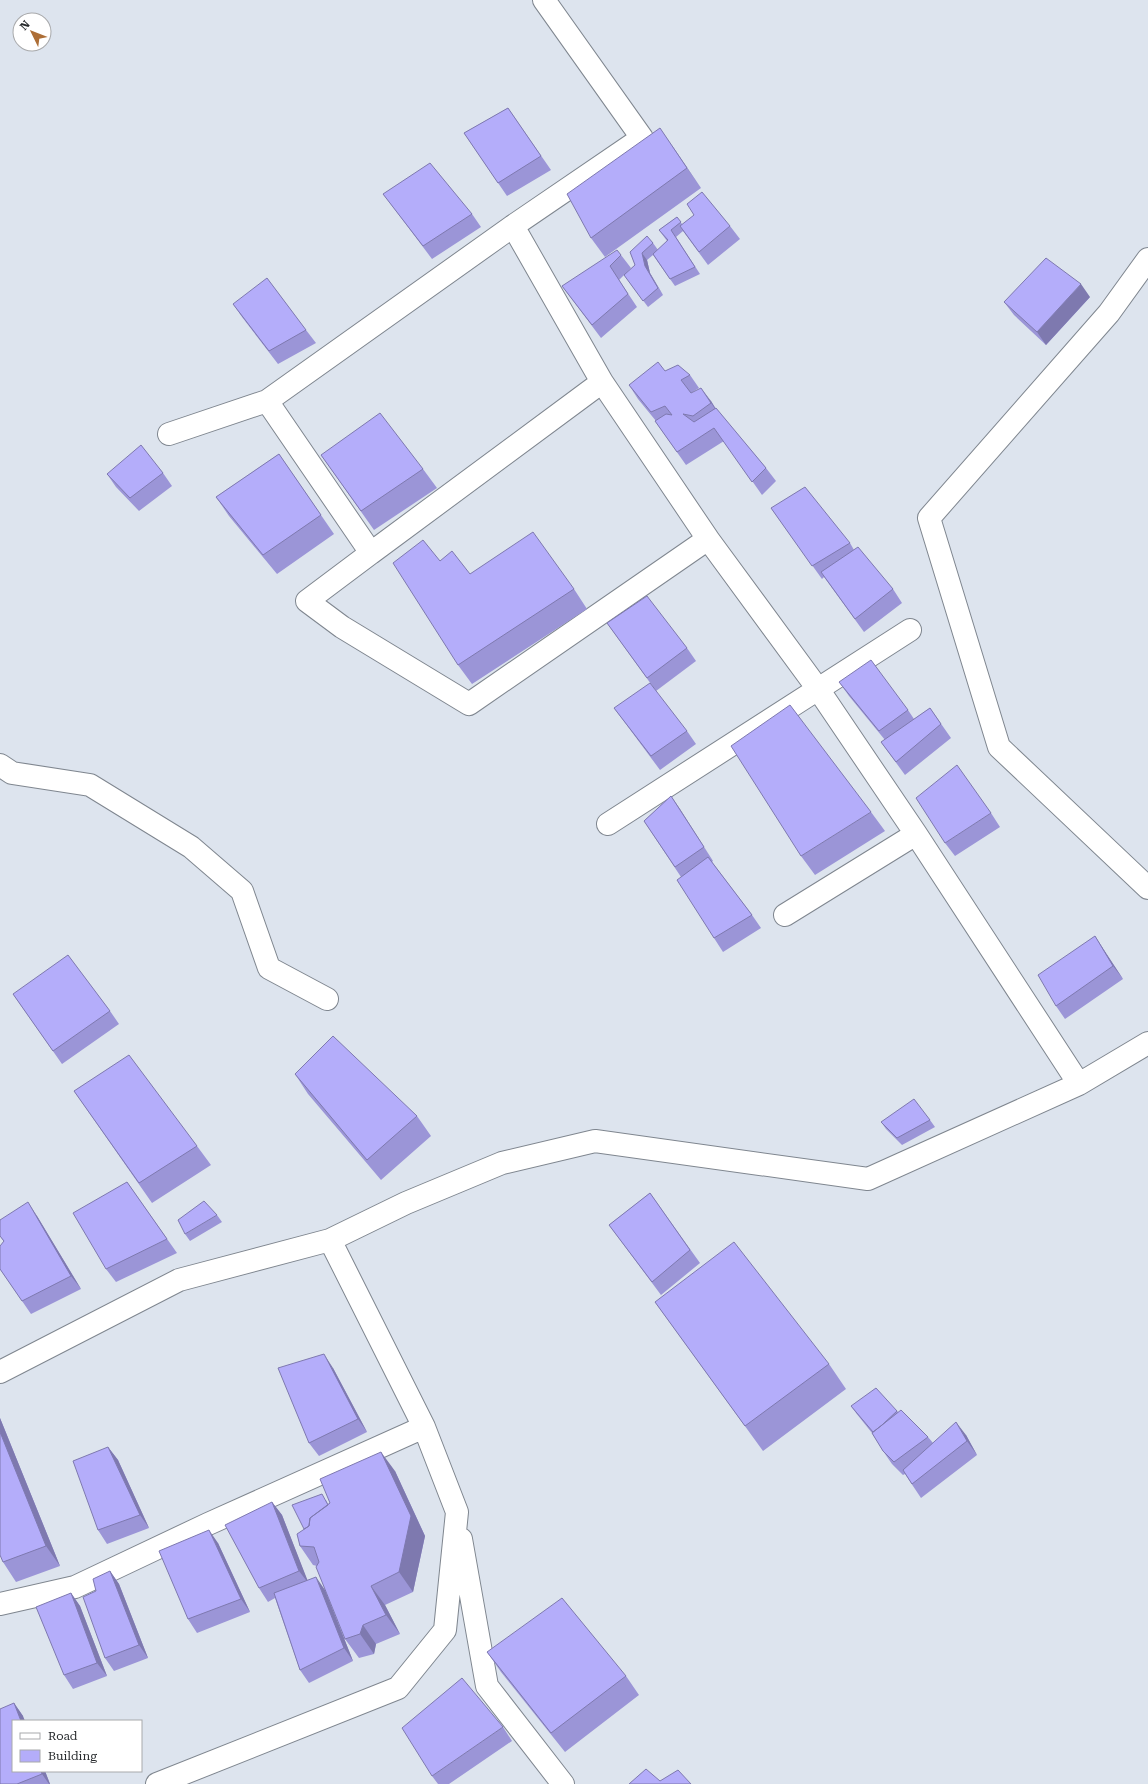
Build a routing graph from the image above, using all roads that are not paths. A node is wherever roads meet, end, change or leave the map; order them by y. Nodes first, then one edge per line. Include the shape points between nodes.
1 (544, 0) edge
2 (513, 226) junction
3 (1148, 259) edge
4 (602, 382) junction
5 (267, 402) junction
6 (169, 434) dead end
7 (708, 539) junction
8 (371, 553) junction
9 (910, 630) dead end
10 (818, 689) junction
11 (0, 765) edge
12 (608, 824) dead end
13 (916, 834) junction
14 (1148, 888) edge
15 (784, 915) dead end
16 (327, 999) dead end
17 (1148, 1043) edge
18 (1080, 1084) junction
19 (330, 1240) junction
20 (0, 1372) edge
21 (424, 1427) junction
22 (457, 1512) junction
23 (0, 1604) edge
24 (156, 1784) edge
25 (564, 1784) edge

1 - 2 street via 642,138
2 - 4 street
2 - 5 street
3 - 14 street via 1109,313 929,518 999,747
4 - 7 street
4 - 8 street
5 - 6 street
5 - 8 street
7 - 8 street via 469,704 342,627 307,601
7 - 10 street
9 - 10 street
10 - 12 street
10 - 13 street
11 - 16 street via 12,773 90,785 191,846 242,891 270,968
13 - 15 street
13 - 18 street
17 - 18 street
18 - 19 street via 868,1178 595,1141 502,1163
19 - 20 street via 179,1280
19 - 21 street
21 - 22 street
21 - 23 street via 75,1587
22 - 24 street via 445,1630 398,1688
22 - 25 street via 487,1686

